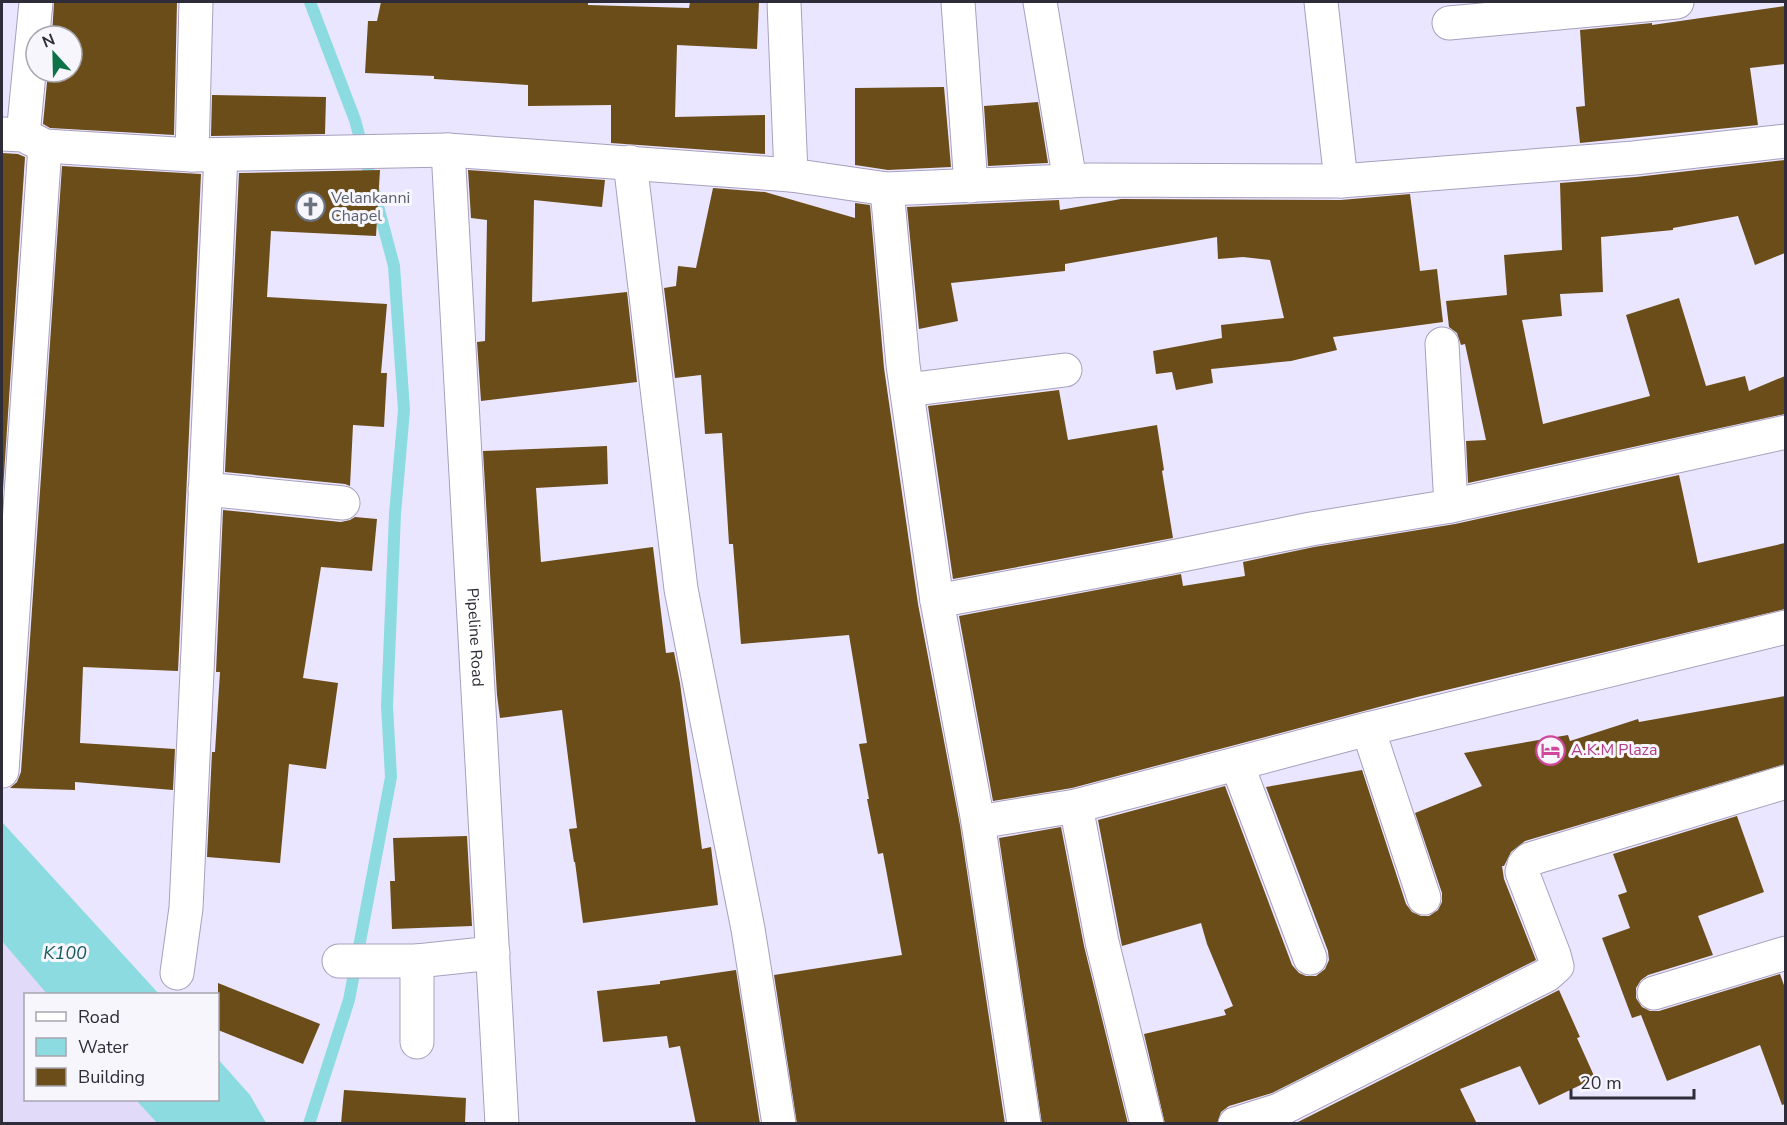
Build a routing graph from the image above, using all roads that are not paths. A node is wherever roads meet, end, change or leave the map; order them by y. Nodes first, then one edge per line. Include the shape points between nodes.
1 (36, 2) edge
2 (196, 2) edge
3 (784, 2) edge
4 (958, 2) edge
5 (1040, 2) edge
6 (1321, 2) edge
7 (1677, 2) edge
8 (1449, 23) dead end
9 (23, 138) edge
10 (1785, 141) edge
11 (448, 150) junction
12 (206, 155) junction
13 (630, 162) junction
14 (791, 175) junction
15 (1070, 181) junction
16 (1341, 181) junction
17 (971, 186) junction
18 (887, 189) junction
19 (1442, 344) dead end
20 (1065, 370) dead end
21 (907, 390) junction
22 (1785, 432) edge
23 (205, 489) junction
24 (343, 503) dead end
25 (1451, 506) junction
26 (937, 601) junction
27 (1785, 627) edge
28 (1368, 729) junction
29 (1237, 764) junction
30 (2, 771) edge
31 (1785, 782) edge
32 (1076, 806) junction
33 (978, 822) junction
34 (1424, 898) dead end
35 (493, 953) junction
36 (1785, 953) edge
37 (1310, 958) dead end
38 (339, 961) dead end
39 (417, 961) junction
40 (177, 973) dead end
41 (1654, 993) dead end
42 (417, 1042) dead end
43 (502, 1124) edge
44 (779, 1124) edge
45 (1024, 1124) edge
46 (1146, 1124) edge
47 (1235, 1124) edge

1 - 9 street
2 - 12 street
3 - 14 street
4 - 17 street
5 - 15 street
6 - 16 street
7 - 8 street
9 - 12 street
9 - 30 street
10 - 16 street via 1634,158
11 - 12 street
11 - 13 street
11 - 35 street, Pipeline Road
12 - 23 street
13 - 14 street
13 - 44 street via 681,589 748,929
14 - 18 street
15 - 16 street
15 - 17 street
17 - 18 street
18 - 21 street
19 - 25 street
20 - 21 street
21 - 26 street
22 - 25 street
23 - 24 street
23 - 40 street via 186,908
25 - 26 street
26 - 33 street
27 - 28 street
28 - 29 street
28 - 34 street
29 - 32 street
29 - 37 street
31 - 47 street via 1530,859 1522,872 1557,966 1547,975 1279,1110
32 - 33 street
32 - 46 street via 1102,942
33 - 45 street
35 - 39 street
35 - 43 street, Pipeline Road
36 - 41 street
38 - 39 street
39 - 42 street

